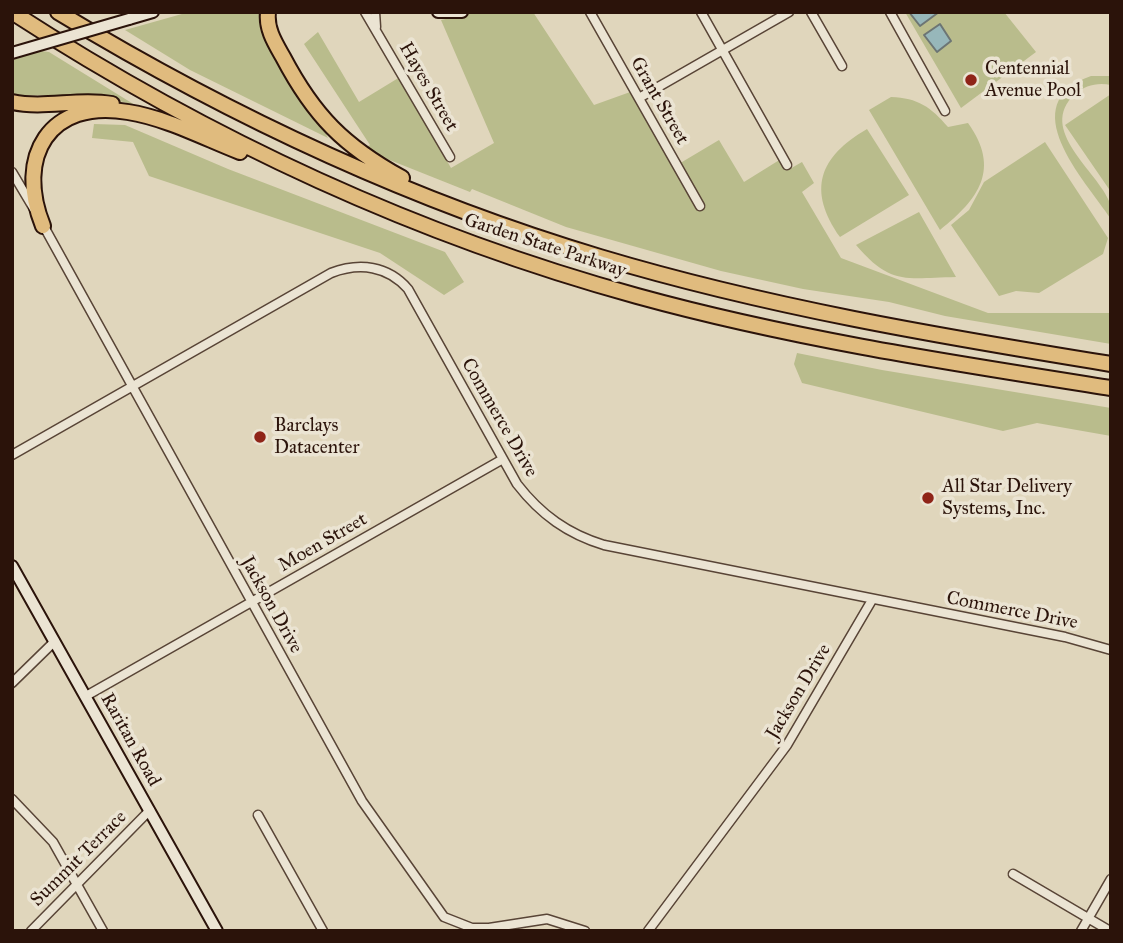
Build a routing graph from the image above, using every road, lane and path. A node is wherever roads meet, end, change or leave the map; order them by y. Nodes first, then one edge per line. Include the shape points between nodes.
1 (12, 12) edge
2 (58, 12) edge
3 (153, 12) edge
4 (268, 12) edge
5 (365, 12) edge
6 (375, 12) edge
7 (439, 12) edge
8 (462, 12) edge
9 (590, 12) edge
10 (701, 12) edge
11 (789, 12) edge
12 (811, 12) edge
13 (890, 12) edge
14 (379, 33) junction
15 (723, 50) junction
16 (12, 53) edge
17 (842, 66) dead end
18 (639, 98) junction
19 (12, 102) edge
20 (945, 111) dead end
21 (154, 119) junction
22 (450, 157) dead end
23 (787, 165) dead end
24 (12, 172) edge
25 (367, 202) junction
26 (700, 206) dead end
27 (485, 218) junction
28 (43, 226) junction
29 (1111, 364) edge
30 (134, 385) junction
31 (1111, 388) edge
32 (12, 455) edge
33 (503, 459) junction
34 (12, 566) edge
35 (872, 600) junction
36 (251, 602) junction
37 (55, 641) junction
38 (1111, 650) edge
39 (12, 683) edge
40 (86, 696) junction
41 (12, 799) edge
42 (150, 810) junction
43 (258, 815) dead end
44 (1013, 874) dead end
45 (1111, 880) edge
46 (77, 884) junction
47 (1088, 918) junction
48 (31, 931) edge
49 (103, 931) edge
50 (217, 931) edge
51 (323, 931) edge
52 (585, 931) edge
53 (648, 931) edge
54 (1082, 931) edge
55 (1110, 931) edge

1 - 25 highway, Garden State Parkway via 197,121
2 - 27 highway, Garden State Parkway via 250,118
3 - 16 main road, bridge
4 - 27 highway via 270,34 334,133 391,172
5 - 14 street, Hayes Street
6 - 14 street, Hayes Street
7 - 8 main road
9 - 18 street, Grant Street
10 - 15 street
11 - 15 street
12 - 17 street
13 - 20 street
14 - 22 street, Hayes Street
15 - 18 street
15 - 23 street
18 - 26 street, Grant Street
19 - 21 highway via 103,103
21 - 25 highway
21 - 28 highway via 125,111 93,112 65,122 49,134 38,149 32,176
24 - 28 street, Jackson Drive
25 - 31 highway, Garden State Parkway via 523,261 695,311 872,349
27 - 29 highway, Garden State Parkway via 598,256 772,302
28 - 30 street, Jackson Drive
30 - 32 street, Commerce Drive
30 - 33 street, Commerce Drive via 331,273 370,267 394,276 408,289
30 - 36 street, Jackson Drive
33 - 35 street, Commerce Drive via 537,508 590,541
33 - 36 street, Moen Street
34 - 37 main road, Raritan Road
35 - 38 street, Commerce Drive
35 - 53 street, Jackson Drive via 787,745
36 - 40 street, Moen Street
36 - 52 street, Jackson Drive via 362,801 444,917 489,929 547,919
37 - 39 street
37 - 40 main road, Raritan Road
40 - 42 main road, Raritan Road
41 - 46 street via 52,842
42 - 46 street, Summit Terrace
42 - 50 main road, Raritan Road
43 - 51 street
44 - 47 street
45 - 47 street
46 - 48 street, Summit Terrace
46 - 49 street
47 - 54 street
47 - 55 street

